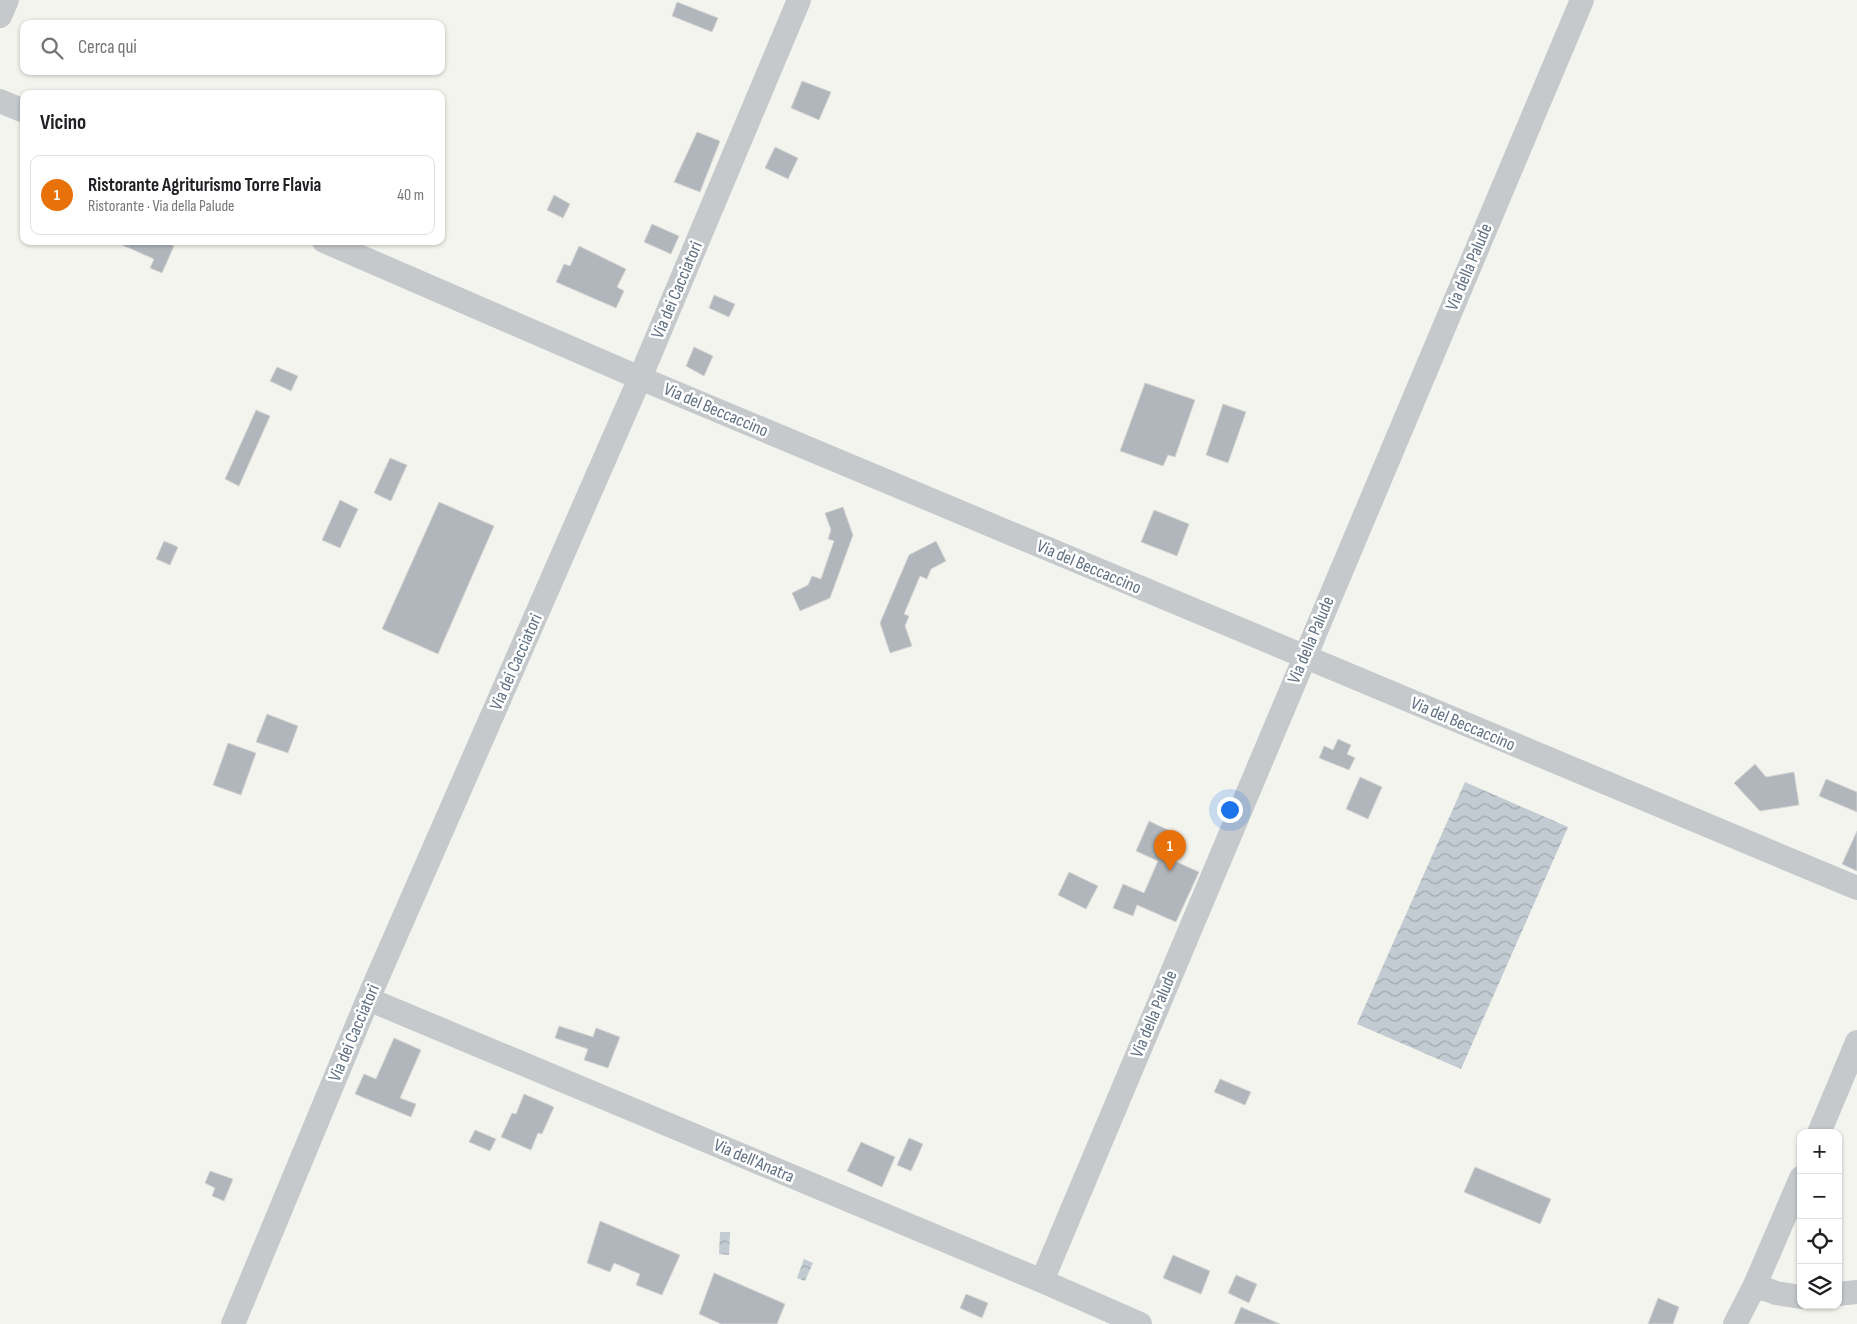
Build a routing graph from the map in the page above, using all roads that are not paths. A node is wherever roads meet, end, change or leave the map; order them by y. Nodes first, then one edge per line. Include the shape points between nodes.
1 (7, 0) edge
2 (799, 0) edge
3 (1582, 0) edge
4 (0, 16) edge
5 (0, 101) edge
6 (20, 109) edge
7 (333, 245) edge
8 (640, 378) junction
9 (1304, 658) junction
10 (1857, 888) edge
11 (368, 999) junction
12 (1857, 1042) edge
13 (1822, 1129) edge
14 (1797, 1187) edge
15 (1042, 1281) junction
16 (1755, 1285) junction
17 (1857, 1292) edge
18 (1842, 1294) edge
19 (1797, 1296) edge
20 (233, 1324) edge
21 (1140, 1324) edge
22 (1735, 1324) edge

1 - 4 street
2 - 8 street, Via dei Cacciatori
3 - 9 street, Via della Palude
5 - 6 street
7 - 8 street, Via del Beccaccino
8 - 9 street, Via del Beccaccino
8 - 11 street, Via dei Cacciatori
9 - 10 street, Via del Beccaccino
9 - 15 street, Via della Palude
11 - 15 street, Via dell'Anatra
11 - 20 street, Via dei Cacciatori
12 - 13 street
14 - 16 street
15 - 21 street, Via dell'Anatra
16 - 19 street
16 - 22 street
17 - 18 street

